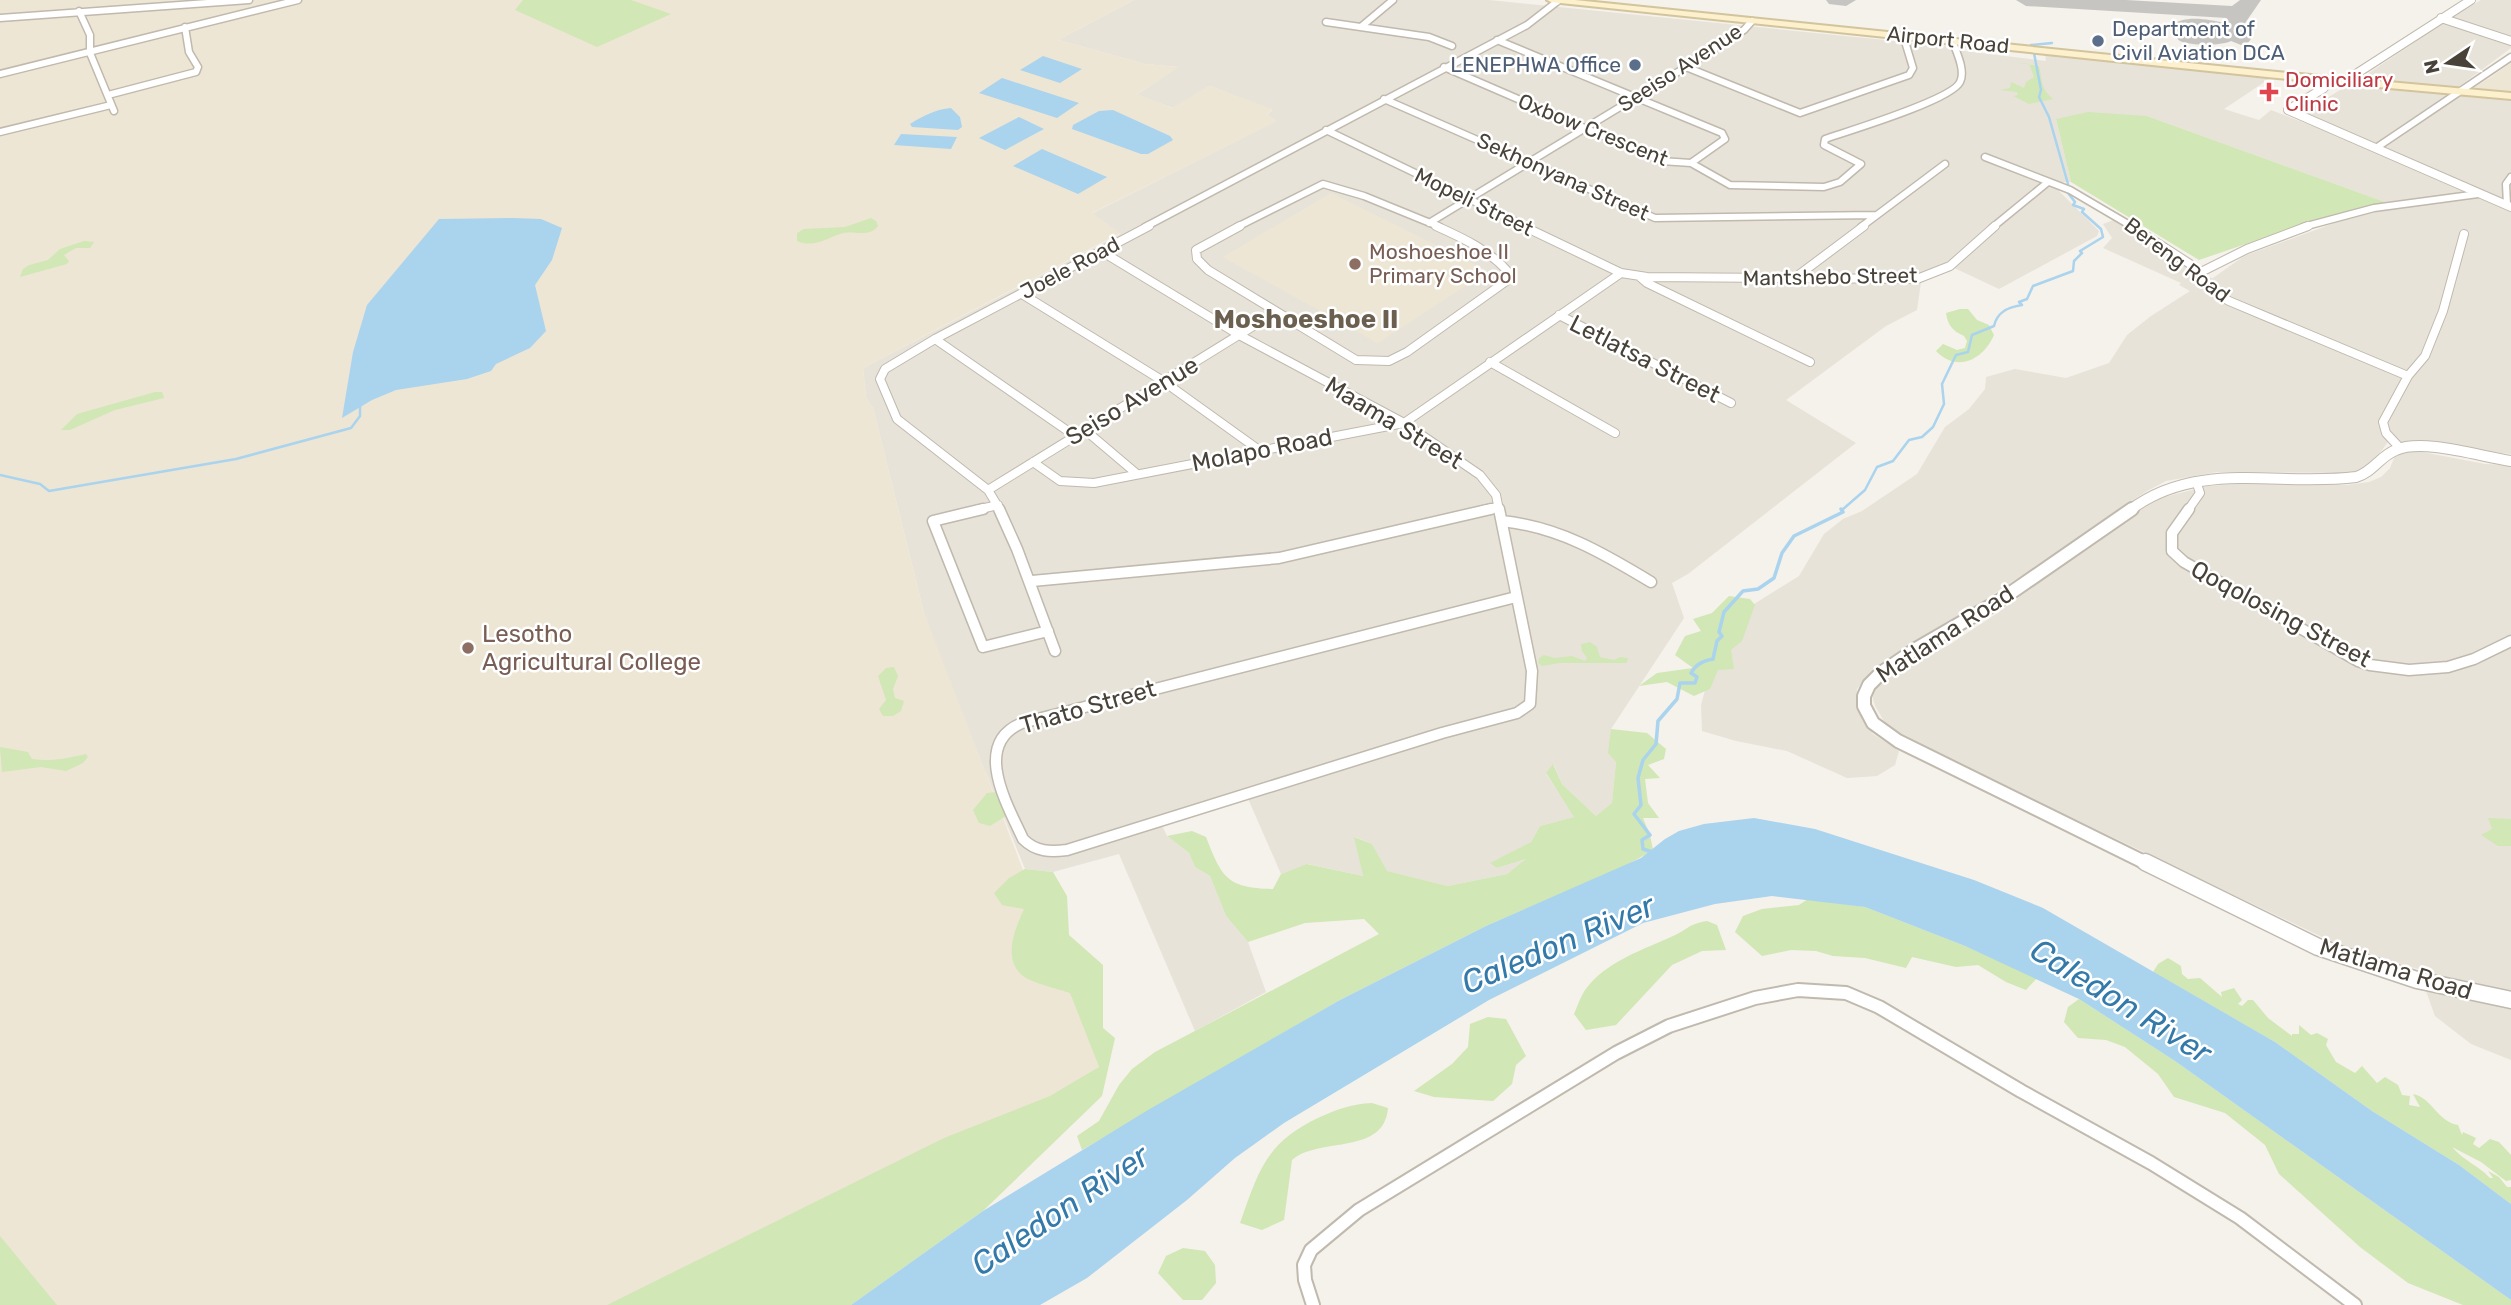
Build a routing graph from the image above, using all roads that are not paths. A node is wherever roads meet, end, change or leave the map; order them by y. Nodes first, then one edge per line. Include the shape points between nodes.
1 (248, 0) edge
2 (298, 0) edge
3 (1393, 0) edge
4 (1551, 0) edge
5 (2471, 0) edge
6 (1558, 1) edge
7 (79, 11) junction
8 (0, 18) edge
9 (2441, 18) junction
10 (1752, 21) junction
11 (1326, 22) dead end
12 (1362, 26) junction
13 (185, 27) junction
14 (1903, 35) junction
15 (1497, 40) junction
16 (1952, 40) junction
17 (2511, 41) edge
18 (1452, 46) dead end
19 (90, 53) junction
20 (2511, 57) edge
21 (1686, 67) junction
22 (1444, 68) junction
23 (0, 74) edge
24 (2324, 79) junction
25 (2345, 82) junction
26 (2460, 91) junction
27 (108, 95) junction
28 (2511, 96) edge
29 (1637, 97) junction
30 (1384, 99) junction
31 (1584, 129) junction
32 (1326, 130) junction
33 (0, 132) edge
34 (2376, 148) junction
35 (1985, 157) dead end
36 (1531, 162) junction
37 (1691, 163) junction
38 (1945, 164) dead end
39 (2511, 177) edge
40 (2048, 182) junction
41 (2478, 194) junction
42 (1467, 198) junction
43 (2509, 206) edge
44 (1876, 215) junction
45 (1429, 223) junction
46 (2464, 233) dead end
47 (1101, 251) junction
48 (1621, 272) junction
49 (2199, 273) junction
50 (1640, 276) junction
51 (1792, 280) junction
52 (1022, 294) junction
53 (1276, 312) junction
54 (1559, 315) junction
55 (1241, 336) junction
56 (935, 339) junction
57 (1490, 362) junction
58 (1810, 362) dead end
59 (2408, 376) junction
60 (1163, 381) junction
61 (1731, 403) dead end
62 (1404, 423) junction
63 (1085, 430) junction
64 (1615, 433) dead end
65 (1075, 436) junction
66 (2400, 448) junction
67 (1259, 450) junction
68 (2511, 461) edge
69 (1033, 462) junction
70 (1137, 474) junction
71 (2196, 481) junction
72 (988, 490) junction
73 (998, 505) junction
74 (1498, 507) junction
75 (1502, 522) junction
76 (1032, 581) junction
77 (1651, 582) dead end
78 (1516, 597) junction
79 (1048, 631) junction
80 (2511, 642) edge
81 (1055, 651) dead end
82 (1530, 704) joint
83 (2511, 1000) edge
84 (1313, 1305) edge
85 (2355, 1305) edge

1 - 7 street
2 - 13 street
3 - 12 street
4 - 6 main road, Airport Road
5 - 9 street
6 - 10 main road, Airport Road
6 - 15 street, Joele Road
7 - 8 street
7 - 19 street via 90,35
9 - 17 street
9 - 25 street
10 - 14 main road, Airport Road
10 - 21 street, Seeiso Avenue
11 - 12 street
12 - 18 street via 1429,37
13 - 19 street
13 - 27 street via 196,72
14 - 16 main road, Airport Road
14 - 21 street via 1913,68 1909,75 1800,113
15 - 22 street, Joele Road
15 - 29 street
16 - 24 main road, Airport Road
16 - 37 street via 1960,70 1957,88 1825,139 1824,145 1861,164 1833,185 1730,185
19 - 23 street
19 - 27 street
20 - 26 street
21 - 29 street, Seeiso Avenue
22 - 30 street, Joele Road
22 - 31 street, Oxbow Crescent
24 - 25 main road, Airport Road
24 - 34 street via 2324,88 2288,110
25 - 26 main road, Airport Road
26 - 28 main road, Airport Road
26 - 34 street
27 - 33 street via 113,108
29 - 31 street, Seeiso Avenue
29 - 37 street, Oxbow Crescent via 1721,133 1725,139
30 - 32 street, Joele Road
30 - 36 street, Sekhonyana Street
31 - 36 street, Seeiso Avenue
31 - 37 street, Oxbow Crescent via 1661,161
32 - 42 street, Mopeli Street
32 - 47 street, Joele Road
34 - 41 street
35 - 40 street, Bereng Road
36 - 42 street, Seeiso Avenue
36 - 44 street, Sekhonyana Street via 1655,218
38 - 44 street
39 - 43 street via 2506,184
40 - 49 street, Bereng Road via 2124,220
40 - 51 street, Mantshebo Street via 1950,266 1931,275 1898,280
41 - 43 street
41 - 49 street via 2334,218 2247,249 2216,269
42 - 45 street, Seeiso Avenue
42 - 48 street, Mopeli Street
44 - 51 street
45 - 53 street via 1361,192 1322,184 1196,250 1197,259 1208,270
45 - 53 street via 1498,260 1510,274 1506,282 1407,352 1389,361 1356,360
46 - 59 street via 2443,311 2425,356
47 - 52 street, Joele Road
47 - 55 street, Maama Street
48 - 50 street, Mantshebo Street
48 - 54 street, Molapo Road
49 - 59 street, Bereng Road via 2210,290 2229,300
50 - 51 street, Mantshebo Street
50 - 58 street
52 - 56 street, Joele Road
52 - 60 street
53 - 55 street, Seiso Avenue
54 - 57 street, Molapo Road
54 - 61 street, Letlatsa Street
55 - 60 street, Seiso Avenue
55 - 62 street, Maama Street
56 - 65 street
56 - 72 street, Joele Road via 885,369 880,379 897,419
57 - 62 street, Molapo Road
57 - 64 street
59 - 66 street via 2383,422 2386,433
60 - 63 street, Seiso Avenue
60 - 67 street
62 - 67 street, Molapo Road
62 - 74 street, Maama Street via 1479,475 1491,487
63 - 65 street, Seiso Avenue
63 - 70 street
65 - 69 street, Seiso Avenue
66 - 68 street
66 - 71 street, Matlama Road via 2364,477
67 - 70 street, Molapo Road
69 - 70 street, Molapo Road via 1062,484
69 - 72 street, Seiso Avenue
71 - 80 street, Qoqolosing Street via 2200,493 2172,533 2172,551 2358,660 2421,670 2462,664
71 - 83 street, Matlama Road via 2149,497 1983,611 1892,664 1869,683 1864,696 1866,711 1882,732 1960,774 2318,947 2417,980
72 - 73 street, Joele Road
73 - 76 street, Joele Road
73 - 79 street via 933,521 983,647
74 - 75 street, Maama Street
74 - 76 street via 1279,558
75 - 77 street via 1563,531
75 - 78 street, Maama Street
76 - 79 street, Joele Road
78 - 82 street, Maama Street via 1532,671
78 - 82 street, Thato Street via 1038,718 1008,730 994,755 994,768 1023,839 1035,850 1067,850 1517,713
79 - 81 street, Joele Road
84 - 85 street via 1304,1280 1311,1250 1359,1210 1593,1067 1669,1026 1755,998 1798,990 1846,993 1879,1007 2229,1211

